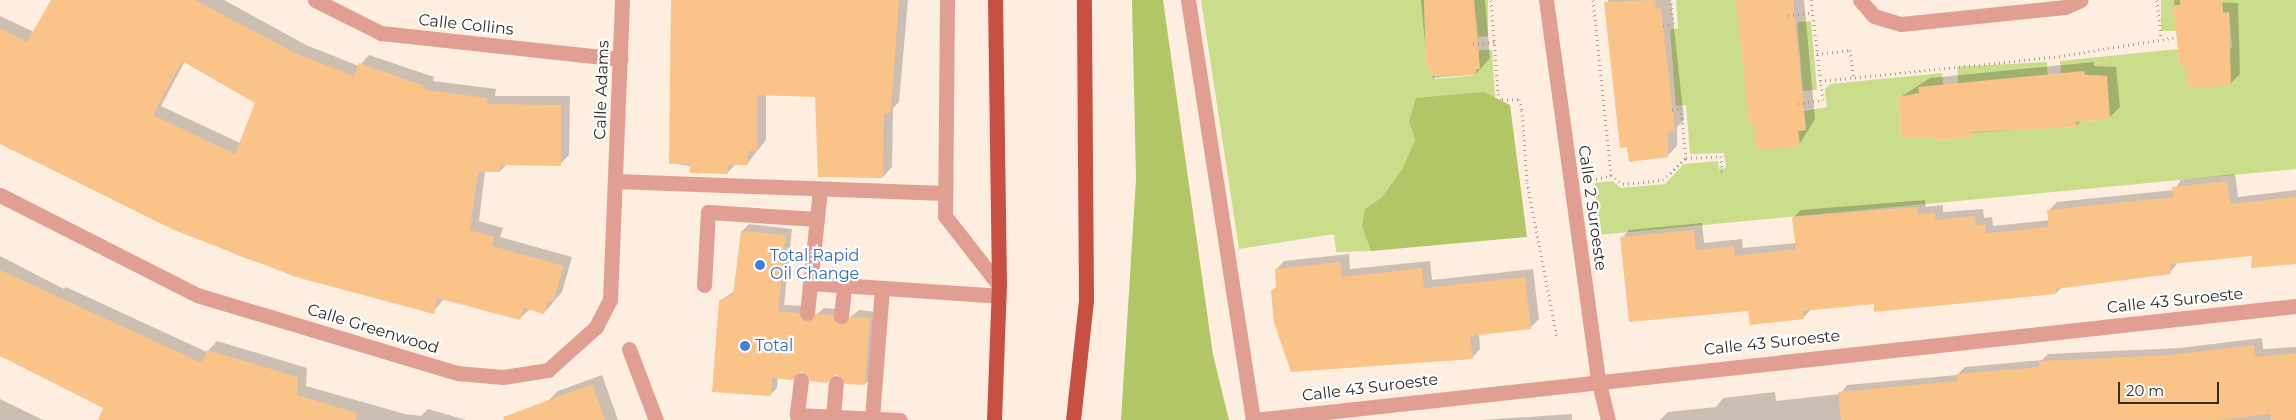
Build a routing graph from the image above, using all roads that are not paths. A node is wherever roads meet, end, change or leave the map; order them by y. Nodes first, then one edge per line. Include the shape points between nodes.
1 (315, 0) edge
2 (622, 0) edge
3 (947, 0) edge
4 (995, 0) edge
5 (1084, 0) edge
6 (1188, 0) edge
7 (1546, 0) edge
8 (1860, 0) edge
9 (2081, 0) edge
10 (621, 59) junction
11 (616, 181) junction
12 (820, 189) junction
13 (946, 194) junction
14 (0, 195) edge
15 (817, 219) junction
16 (810, 283) junction
17 (704, 286) dead end
18 (844, 286) junction
19 (882, 288) junction
20 (999, 291) junction
21 (2296, 306) edge
22 (807, 313) dead end
23 (841, 316) dead end
24 (629, 349) dead end
25 (1598, 379) junction
26 (801, 380) dead end
27 (836, 383) dead end
28 (833, 416) junction
29 (872, 418) junction
30 (656, 420) edge
31 (900, 420) edge
32 (994, 420) edge
33 (1074, 420) edge
34 (1253, 420) edge
35 (1608, 420) edge

1 - 10 street, Calle Collins via 381,33
2 - 10 street, Calle Adams
3 - 13 street
4 - 20 main road
5 - 33 main road via 1086,301
6 - 34 street
7 - 25 street, Calle 2 Suroeste
8 - 9 street via 1874,16 1901,24 2065,7
10 - 11 street, Calle Adams
11 - 12 street
11 - 14 street, Calle Greenwood via 610,300 596,327 548,370 502,377 457,373 197,295
12 - 13 street
12 - 15 street
13 - 20 street via 945,216
15 - 16 street
15 - 17 street via 708,212
16 - 18 street
16 - 22 street
18 - 19 street
18 - 23 street
19 - 20 street
19 - 29 street
20 - 32 main road
21 - 25 street, Calle 43 Suroeste
24 - 30 street
25 - 34 street, Calle 43 Suroeste
25 - 35 street, Calle 2 Suroeste
26 - 28 street via 797,415
27 - 28 street
28 - 29 street
29 - 31 street

